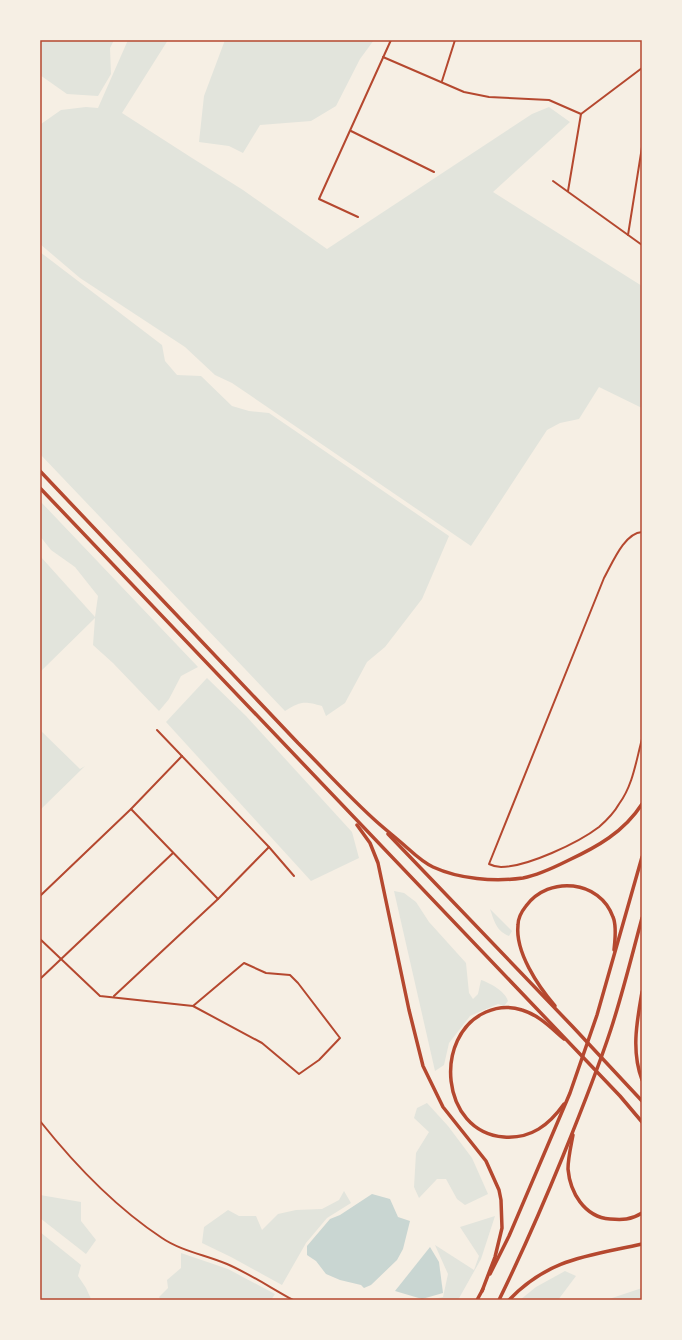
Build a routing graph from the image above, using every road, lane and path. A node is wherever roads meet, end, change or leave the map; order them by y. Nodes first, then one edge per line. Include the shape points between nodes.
1 (391, 40) edge
2 (455, 40) edge
3 (383, 57) junction
4 (642, 68) edge
5 (442, 81) junction
6 (581, 114) junction
7 (350, 131) junction
8 (642, 147) edge
9 (434, 172) dead end
10 (553, 181) dead end
11 (568, 192) junction
12 (358, 217) dead end
13 (628, 235) junction
14 (642, 245) edge
15 (40, 471) edge
16 (40, 488) edge
17 (642, 532) edge
18 (157, 730) dead end
19 (642, 738) edge
20 (182, 756) junction
21 (642, 804) edge
22 (131, 809) junction
23 (351, 816) junction
24 (376, 822) junction
25 (269, 847) junction
26 (173, 853) junction
27 (642, 857) edge
28 (294, 876) dead end
29 (40, 896) edge
30 (218, 899) junction
31 (642, 918) edge
32 (40, 939) edge
33 (614, 958) junction
34 (62, 959) junction
35 (40, 979) edge
36 (642, 992) edge
37 (114, 996) junction
38 (193, 1006) junction
39 (573, 1027) junction
40 (568, 1043) junction
41 (642, 1080) edge
42 (570, 1093) junction
43 (642, 1101) edge
44 (40, 1121) edge
45 (642, 1121) edge
46 (575, 1126) junction
47 (642, 1213) edge
48 (642, 1244) edge
49 (482, 1291) junction
50 (294, 1300) edge
51 (477, 1300) edge
52 (499, 1300) edge
53 (509, 1300) edge

1 - 3 street
2 - 5 street
3 - 5 street
3 - 7 street
4 - 6 street
5 - 6 street via 464,92 489,97 549,100
6 - 11 street
7 - 9 street
7 - 12 street via 319,199
8 - 13 street
10 - 11 street
11 - 13 street
13 - 14 street
15 - 24 main road
16 - 23 main road
17 - 19 street via 636,532 621,548 604,578 489,864 500,867 521,865 579,839 598,827 610,816 626,793
18 - 20 street
20 - 22 street
20 - 25 street
21 - 24 main road via 618,832 595,848 540,873 505,880 465,876 431,866
22 - 26 street
22 - 29 street
23 - 40 main road
23 - 49 main road via 370,843 378,863 423,1066 443,1107 486,1161 499,1190 502,1228 495,1257
24 - 39 main road
25 - 28 street
25 - 30 street
26 - 30 street
26 - 34 street
27 - 33 main road
30 - 37 street
31 - 46 main road via 611,1029
32 - 34 street
33 - 39 main road via 614,917 605,902 589,890 566,884 551,887 535,897 522,912 518,932 523,956 539,984
33 - 42 main road
34 - 35 street
34 - 37 street via 100,996
36 - 41 main road via 635,1041
37 - 38 street
38 - 38 street via 262,1043 299,1074 319,1060 340,1038 290,975 266,972 244,963
39 - 43 main road
40 - 42 main road via 544,1022 522,1010 491,1010 472,1021 460,1036 453,1054 451,1080 457,1106 468,1120 479,1129 501,1137 525,1136 542,1128 559,1112
40 - 45 main road
42 - 49 main road via 509,1236
44 - 50 street via 61,1148 116,1204 162,1238 227,1264
46 - 47 main road via 568,1168 572,1189 578,1200 594,1215 606,1219 628,1219
46 - 52 main road
48 - 53 main road via 573,1259 531,1280
49 - 51 main road

